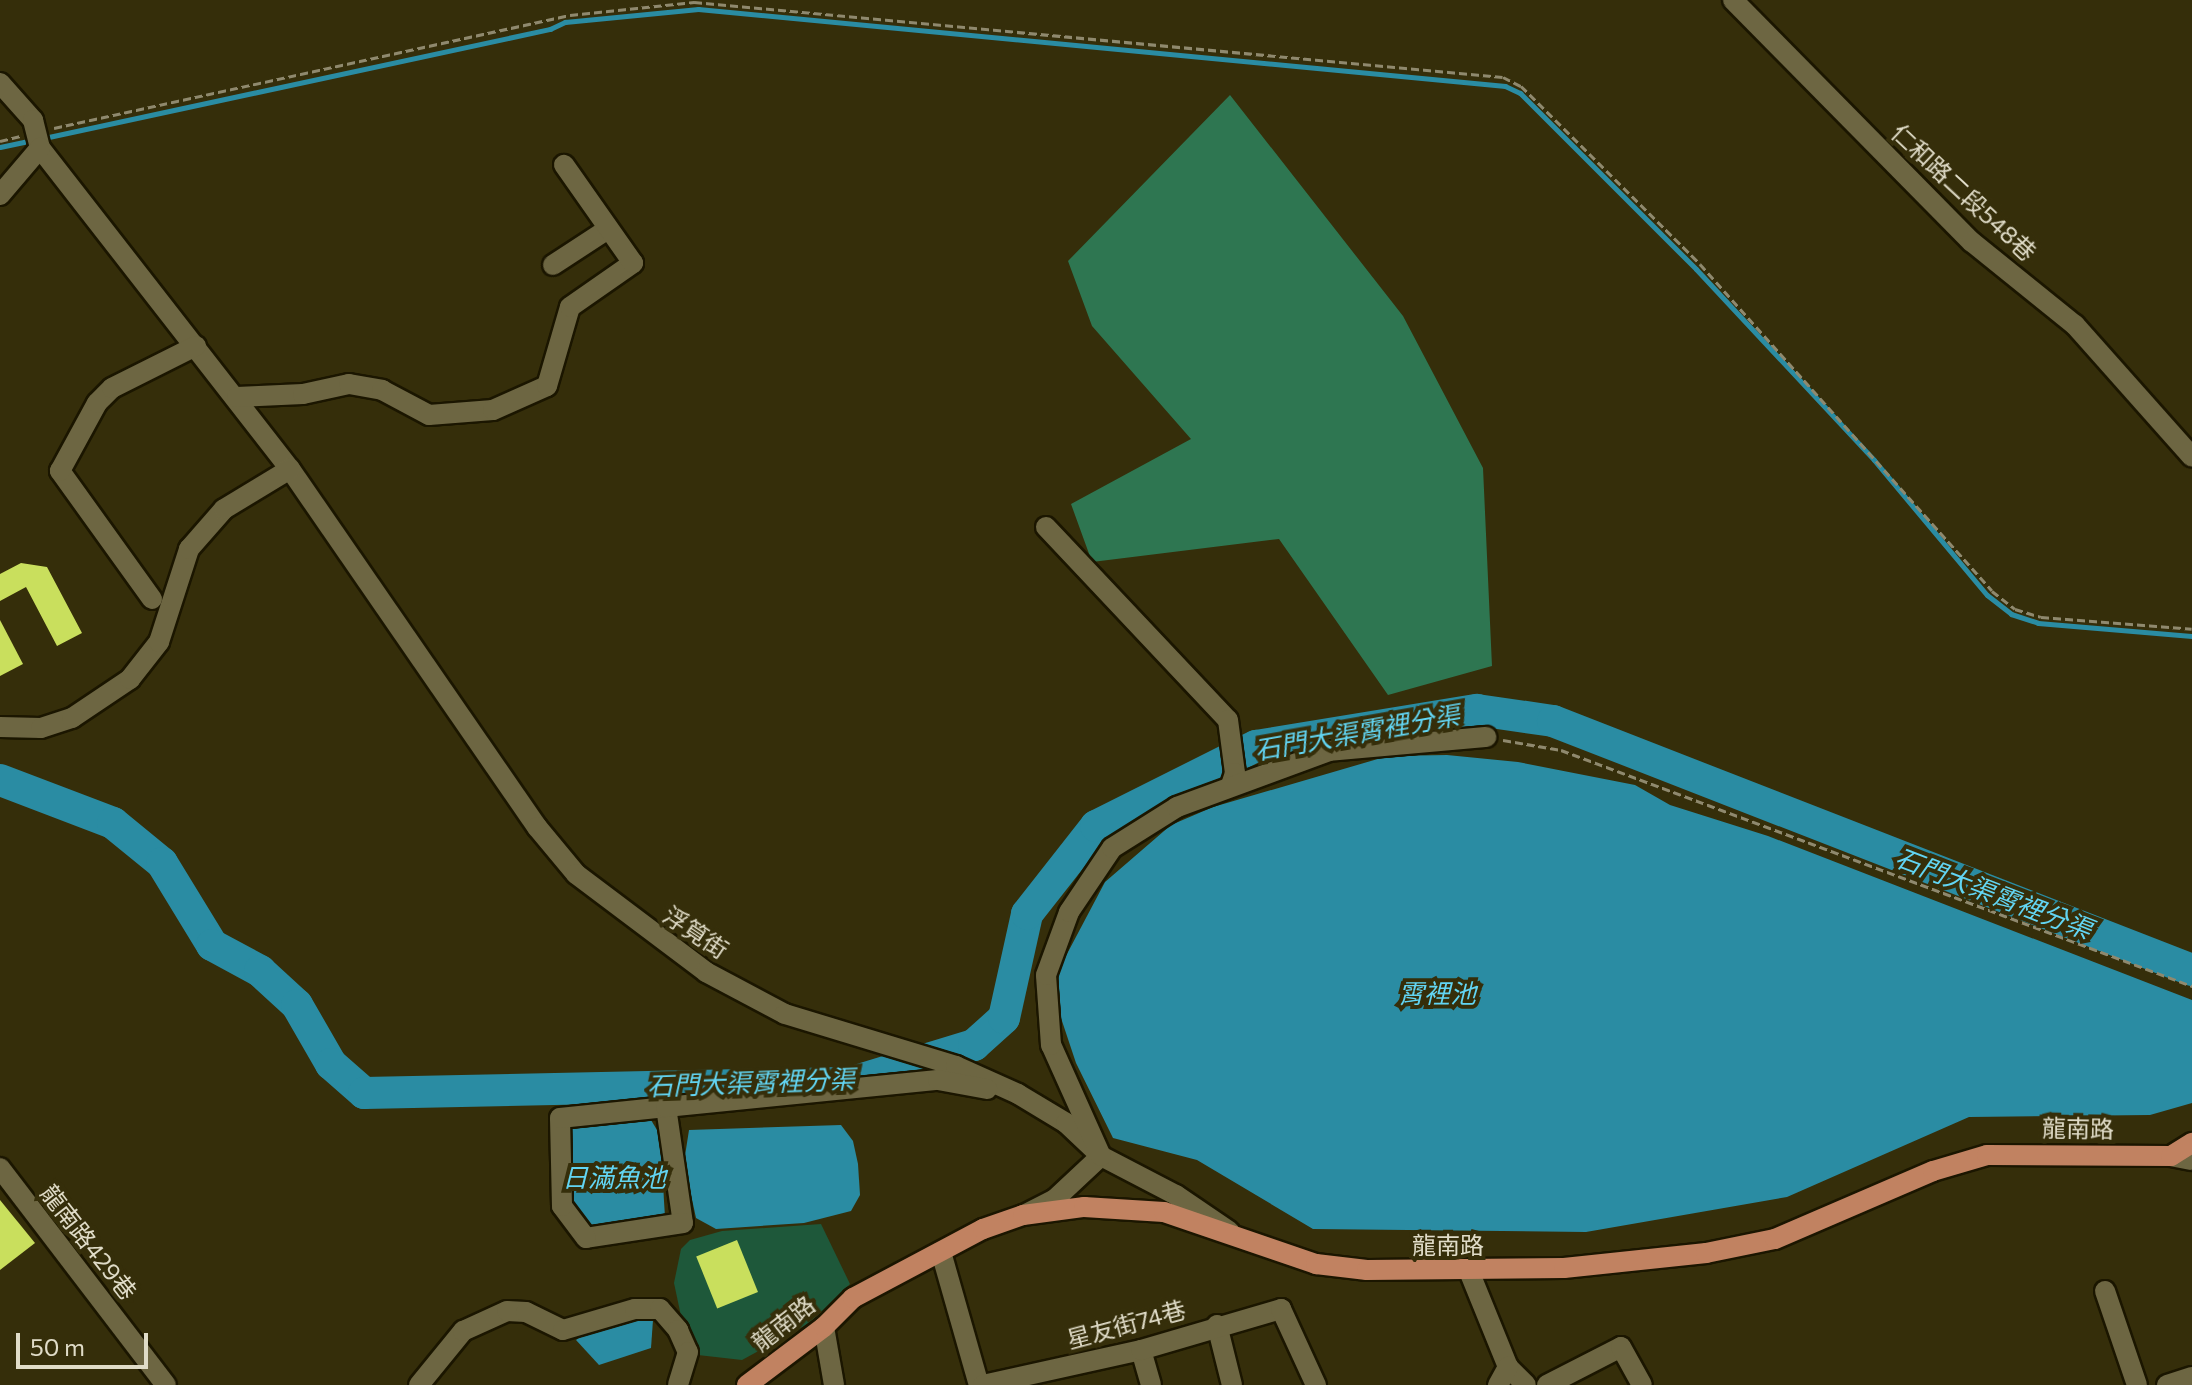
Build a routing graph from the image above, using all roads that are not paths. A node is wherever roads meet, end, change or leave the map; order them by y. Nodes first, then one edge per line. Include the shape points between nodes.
1 (1733, 0) edge
2 (0, 83) edge
3 (38, 140) junction
4 (564, 165) dead end
5 (0, 195) edge
6 (608, 229) junction
7 (553, 265) dead end
8 (196, 346) junction
9 (237, 397) junction
10 (2192, 457) edge
11 (290, 469) junction
12 (1046, 527) dead end
13 (152, 599) dead end
14 (0, 727) edge
15 (1486, 737) road end
16 (1233, 779) junction
17 (1018, 1094) junction
18 (666, 1107) junction
19 (2192, 1143) edge
20 (1101, 1156) junction
21 (2182, 1158) edge
22 (0, 1168) edge
23 (1023, 1215) junction
24 (1236, 1235) junction
25 (941, 1252) junction
26 (1469, 1271) junction
27 (2105, 1291) dead end
28 (1217, 1325) junction
29 (824, 1327) junction
30 (1141, 1350) junction
31 (1063, 1376) edge
32 (1503, 1376) edge
33 (2192, 1377) edge
34 (1568, 1380) edge
35 (166, 1385) edge
36 (419, 1385) edge
37 (678, 1385) edge
38 (747, 1385) edge
39 (834, 1385) edge
40 (981, 1385) edge
41 (1151, 1385) edge
42 (1232, 1385) edge
43 (1316, 1385) edge
44 (1526, 1385) edge
45 (1547, 1385) edge
46 (1642, 1385) edge
47 (2137, 1385) edge
48 (2167, 1385) edge

1 - 10 street, 仁和路二段548巷 via 1972,242 2075,325
2 - 3 street, 浮筧街 via 33,120
3 - 5 street
3 - 8 street, 浮筧街
4 - 6 street
6 - 7 street
6 - 9 street via 633,263 570,307 547,386 493,410 429,415 382,390 349,384 303,394
8 - 9 street, 浮筧街
8 - 13 street via 112,388 97,403 60,471
9 - 11 street, 浮筧街
11 - 14 street via 224,509 189,549 159,642 130,679 72,718 41,728
11 - 17 street, 浮筧街 via 537,827 576,874 706,972 785,1014 956,1066
12 - 16 street via 1228,720
15 - 16 street via 1329,751
16 - 20 street via 1112,848 1069,912 1046,975 1051,1045
17 - 18 street via 938,1080
17 - 20 street, 浮筧街 via 1066,1123
18 - 18 street via 560,1118 562,1206 586,1238 683,1223
19 - 21 main road
20 - 23 street via 1055,1199
20 - 24 street, 浮筧街 via 1176,1195
21 - 26 main road, 龍南路 via 1987,1155 1933,1171 1775,1239 1706,1253 1564,1268
22 - 35 street, 龍南路429巷
23 - 24 main road, 龍南路 via 1131,1208
23 - 25 main road, 龍南路
24 - 26 main road, 龍南路 via 1316,1264
25 - 29 main road, 龍南路 via 853,1298
25 - 40 street
26 - 32 street
27 - 47 street
28 - 30 street, 星友街74巷
28 - 42 street
28 - 43 street, 星友街74巷 via 1281,1309
29 - 38 main road, 龍南路
29 - 39 street
30 - 31 street, 星友街74巷
30 - 41 street
31 - 40 street, 星友街74巷
32 - 44 street
33 - 48 street
34 - 45 street
34 - 46 street via 1621,1347
36 - 37 street via 463,1331 507,1311 526,1312 563,1330 635,1309 660,1309 678,1330 688,1352

